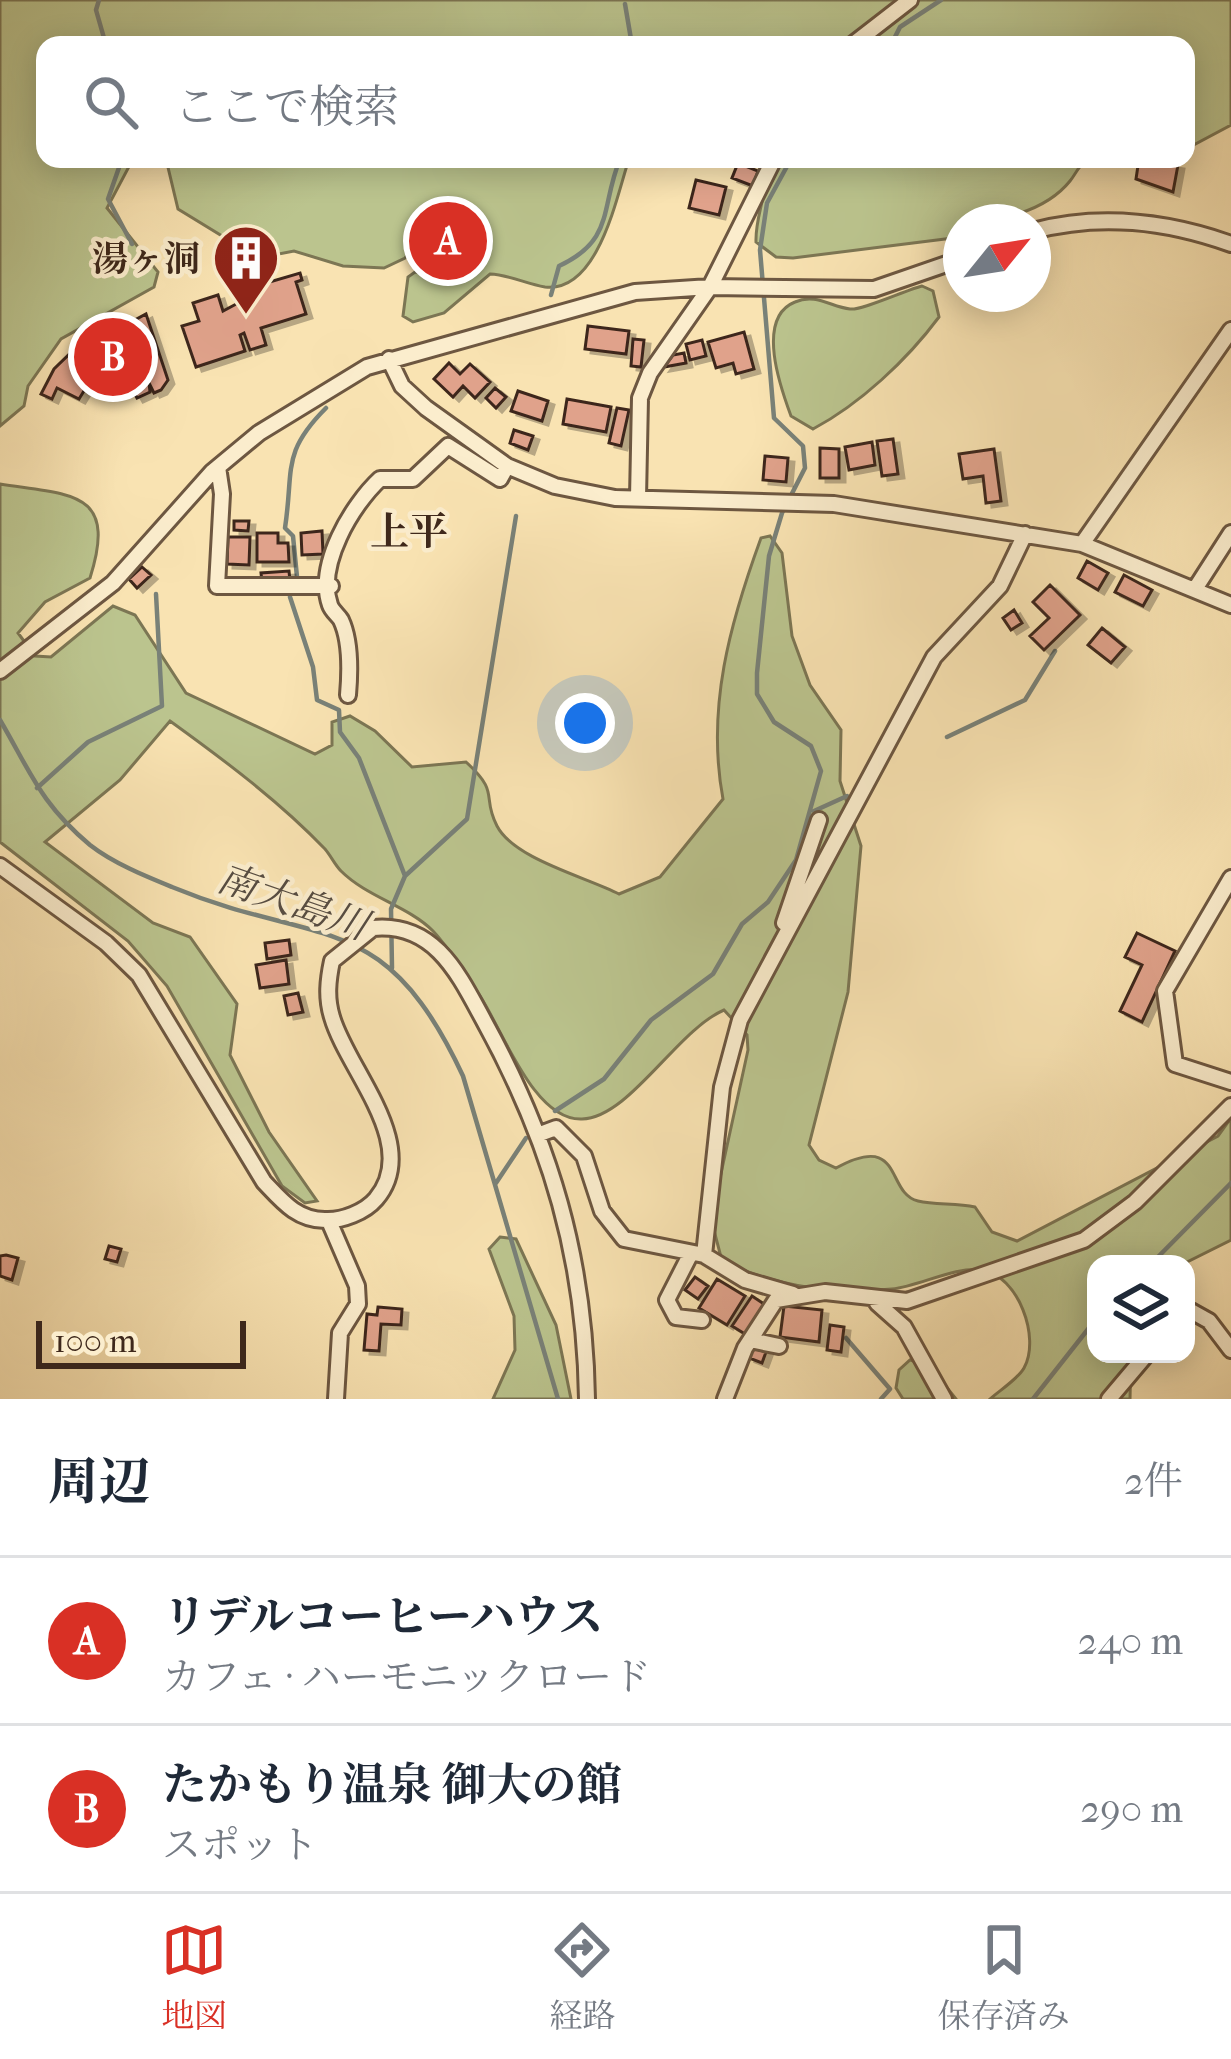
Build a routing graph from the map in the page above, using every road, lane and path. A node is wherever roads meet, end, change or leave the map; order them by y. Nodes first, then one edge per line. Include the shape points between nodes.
1 (910, 0) edge
2 (864, 36) edge
3 (770, 168) edge
4 (1051, 227) edge
5 (1231, 244) edge
6 (943, 265) edge
7 (710, 287) junction
8 (1231, 330) edge
9 (388, 359) junction
10 (218, 466) junction
11 (507, 466) junction
12 (638, 498) junction
13 (1231, 533) edge
14 (1024, 534) junction
15 (1082, 544) junction
16 (331, 586) junction
17 (1195, 589) junction
18 (1231, 605) edge
19 (0, 671) edge
20 (348, 695) dead end
21 (819, 820) dead end
22 (0, 866) edge
23 (1231, 878) edge
24 (783, 934) junction
25 (1231, 1082) edge
26 (1231, 1106) edge
27 (540, 1134) junction
28 (329, 1221) junction
29 (697, 1255) junction
30 (798, 1296) junction
31 (873, 1300) junction
32 (1195, 1313) edge
33 (702, 1320) dead end
34 (744, 1342) junction
35 (778, 1346) dead end
36 (1231, 1351) edge
37 (1140, 1363) edge
38 (336, 1399) edge
39 (587, 1399) edge
40 (725, 1399) edge
41 (944, 1399) edge
42 (1108, 1399) edge

1 - 2 street
3 - 7 street
4 - 5 street via 1151,223
6 - 7 street via 874,289
7 - 9 street via 635,292
7 - 12 street via 640,398
8 - 15 street
9 - 10 street via 292,411
9 - 11 street via 426,408
10 - 16 street via 217,586
10 - 19 street via 136,561
11 - 12 street via 588,495
11 - 16 street via 500,479 448,446 413,479 380,479 345,519
12 - 14 street via 798,501
13 - 17 street
14 - 15 street
14 - 24 street via 1000,586 934,657
15 - 17 street
16 - 20 street via 329,604 346,636
17 - 18 street
21 - 24 street
22 - 28 street via 139,975 264,1182 286,1207
23 - 25 street via 1165,992 1174,1064
24 - 29 street via 740,1020 722,1087
26 - 31 street via 1136,1202 1084,1240 908,1301
27 - 28 street via 524,1092 435,945 389,928 364,933 332,962 331,1015 381,1118 389,1155 380,1194 367,1208
27 - 29 street via 556,1128 574,1141 602,1211 624,1239
27 - 39 street via 578,1279
28 - 38 street via 358,1304 340,1334
29 - 30 street
29 - 33 street via 668,1300 676,1317
30 - 31 street
30 - 34 street via 776,1300
31 - 41 street via 904,1327
32 - 36 street
34 - 35 street
34 - 40 street
37 - 42 street

